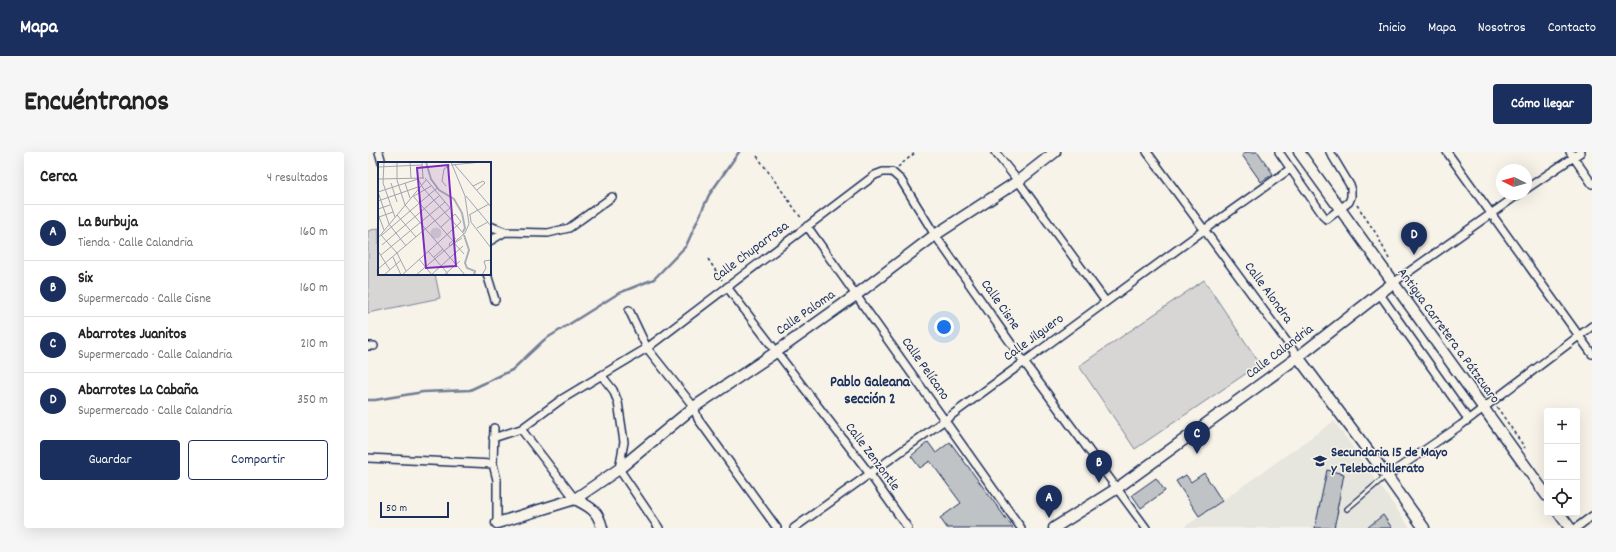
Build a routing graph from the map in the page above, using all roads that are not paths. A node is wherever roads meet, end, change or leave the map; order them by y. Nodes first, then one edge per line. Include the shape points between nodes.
1 (379, 152) edge
2 (995, 152) edge
3 (1055, 152) edge
4 (1148, 152) edge
5 (1278, 152) edge
6 (1299, 152) edge
7 (1330, 152) edge
8 (1447, 152) edge
9 (1581, 152) edge
10 (1572, 155) edge
11 (382, 162) edge
12 (1290, 169) junction
13 (892, 172) joint
14 (1018, 180) junction
15 (1592, 184) edge
16 (1532, 185) edge
17 (612, 197) dead end
18 (1510, 200) edge
19 (1340, 209) junction
20 (1491, 213) junction
21 (491, 226) edge
22 (807, 226) junction
23 (1204, 230) junction
24 (505, 232) junction
25 (936, 234) junction
26 (491, 241) edge
27 (487, 275) edge
28 (1393, 282) junction
29 (727, 287) junction
30 (1379, 293) junction
31 (856, 295) junction
32 (495, 300) dead end
33 (1106, 302) junction
34 (629, 310) dead end
35 (1592, 326) edge
36 (1578, 336) junction
37 (648, 348) junction
38 (776, 352) junction
39 (1592, 354) edge
40 (1298, 357) junction
41 (1024, 362) junction
42 (602, 376) junction
43 (694, 407) junction
44 (1483, 408) junction
45 (685, 415) junction
46 (698, 419) junction
47 (1468, 419) junction
48 (945, 420) junction
49 (494, 428) dead end
50 (521, 430) junction
51 (493, 438) junction
52 (368, 458) edge
53 (492, 464) junction
54 (620, 469) junction
55 (869, 473) junction
56 (1387, 476) junction
57 (1116, 489) junction
58 (1544, 492) edge
59 (575, 499) junction
60 (1347, 509) dead end
61 (1561, 516) edge
62 (1592, 516) edge
63 (497, 526) edge
64 (603, 526) edge
65 (660, 528) edge
66 (777, 528) edge
67 (794, 528) edge
68 (908, 528) edge
69 (1021, 528) edge
70 (1054, 528) edge
71 (1146, 528) edge
72 (1424, 528) edge
73 (1570, 528) edge
74 (1576, 528) edge

1 - 11 street
2 - 14 street
3 - 14 street, Calle Paloma
4 - 23 street, Calle Alondra
5 - 12 street
6 - 19 street, Antigua Carretera a Pátzcuaro
7 - 19 street via 1351,187 1349,202
8 - 20 street
9 - 10 street
10 - 15 street
10 - 16 street
12 - 19 street via 1325,218 1330,218
12 - 23 street, Calle Jilguero
13 - 22 street, Calle Chuparrosa via 875,175
13 - 25 street, Calle Cisne via 901,180
14 - 25 street, Calle Paloma
14 - 33 street
17 - 24 street via 569,228 548,233
18 - 20 street, Calle Calandria
19 - 28 street, Antigua Carretera a Pátzcuaro
20 - 28 street, Calle Calandria
20 - 36 street
21 - 24 street
22 - 29 street, Calle Chuparrosa
22 - 31 street, Calle Pelícano
23 - 33 street, Calle Jilguero
23 - 40 street, Calle Alondra
24 - 26 street
25 - 31 street, Calle Paloma
25 - 41 street, Calle Cisne
27 - 32 street
28 - 30 street, Calle Calandria
28 - 44 street, Antigua Carretera a Pátzcuaro
29 - 37 street, Calle Chuparrosa
29 - 38 street, Calle Zenzontle
30 - 40 street, Calle Calandria
30 - 47 street
31 - 38 street, Calle Paloma
31 - 48 street, Calle Pelícano
33 - 41 street, Calle Jilguero
34 - 37 street
35 - 36 street
36 - 39 street
36 - 44 street
37 - 42 street, Calle Chuparrosa
37 - 43 street
38 - 43 street, Calle Paloma
38 - 55 street, Calle Zenzontle
40 - 56 street, Calle Alondra
40 - 57 street, Calle Calandria
41 - 48 street, Calle Jilguero
41 - 57 street, Calle Cisne
42 - 50 street, Calle Chuparrosa via 562,400
42 - 54 street via 613,390 618,402 624,442
43 - 45 street, Calle Paloma
43 - 46 street
44 - 47 street
44 - 58 street, Antigua Carretera a Pátzcuaro
45 - 46 street
45 - 54 street, Calle Paloma
46 - 66 street
47 - 56 street
48 - 55 street, Calle Jilguero
48 - 69 street, Calle Pelícano
49 - 51 street
50 - 51 street
50 - 59 street
51 - 53 street
52 - 53 street
53 - 63 street via 497,480
54 - 59 street, Calle Paloma
54 - 65 street
55 - 67 street, Calle Jilguero
55 - 68 street, Calle Zenzontle
56 - 60 lane
56 - 72 street, Calle Alondra
57 - 70 street, Calle Calandria
57 - 71 street, Calle Cisne
59 - 63 street, Calle Paloma
59 - 64 street via 592,508
61 - 73 street
62 - 74 street

